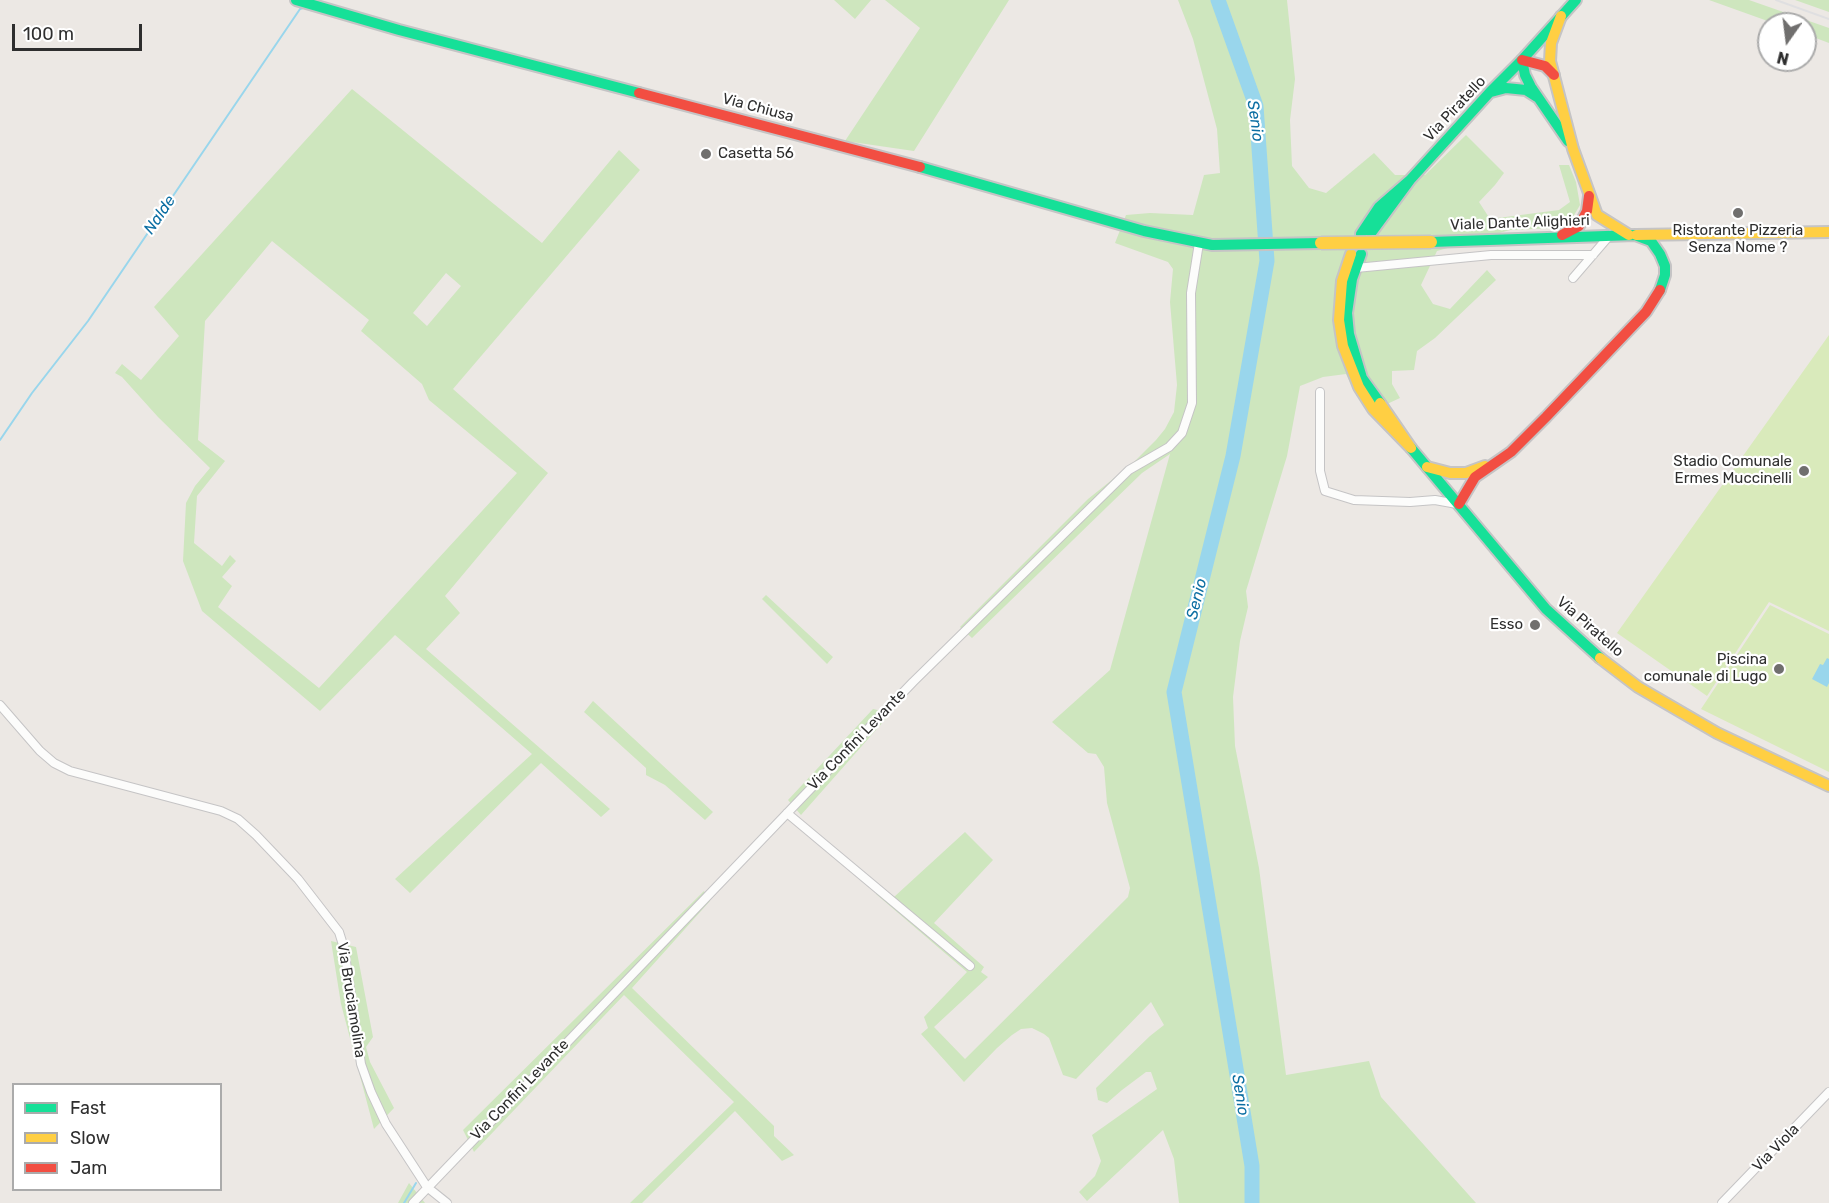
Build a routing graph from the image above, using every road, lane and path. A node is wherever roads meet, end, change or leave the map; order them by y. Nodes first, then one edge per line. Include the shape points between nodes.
1 (296, 0) edge
2 (1576, 0) edge
3 (316, 3) edge
4 (1561, 16) junction
5 (1522, 60) junction
6 (1554, 75) junction
7 (1490, 92) junction
8 (1538, 98) junction
9 (1573, 149) junction
10 (1589, 195) junction
11 (1829, 232) edge
12 (1366, 233) dead end
13 (1610, 235) junction
14 (1633, 235) junction
15 (1559, 237) junction
16 (1206, 244) junction
17 (1593, 255) junction
18 (1356, 268) junction
19 (1573, 278) dead end
20 (1320, 392) dead end
21 (1411, 448) junction
22 (1494, 462) junction
23 (1427, 467) junction
24 (1459, 504) junction
25 (0, 705) edge
26 (1829, 786) edge
27 (788, 813) junction
28 (970, 966) dead end
29 (1829, 1092) edge
30 (427, 1187) junction
31 (413, 1203) edge
32 (447, 1203) edge
33 (1722, 1203) edge

1 - 3 main road, Via Chiusa
2 - 4 main road, Via Piratello
3 - 16 main road, Via Chiusa via 1144,231
4 - 5 main road, Via Piratello
4 - 6 main road via 1551,43
5 - 6 main road via 1545,66
5 - 7 main road, Via Piratello
5 - 8 main road via 1525,75
6 - 9 main road
7 - 8 main road via 1506,88 1526,90
7 - 12 main road, Via Piratello
8 - 9 main road
9 - 10 main road
10 - 14 main road via 1597,215
10 - 15 main road via 1587,211 1579,226
11 - 14 main road, Viale Dante Alighieri
13 - 14 main road, Viale Dante Alighieri
13 - 15 main road, Viale Dante Alighieri
13 - 17 street
14 - 22 main road via 1651,241 1660,254 1665,266 1661,289 1610,352 1511,452
15 - 16 main road, Viale Dante Alighieri, bridge
16 - 27 street, Via Confini Levante via 1191,293 1192,403 1182,433 1169,447 1129,470 913,682
17 - 18 street via 1491,255
17 - 19 street
18 - 21 main road, Via Piratello via 1347,313 1354,353 1362,378
18 - 21 main road, Via Piratello via 1356,254 1342,281 1339,320 1349,365 1374,409
20 - 24 street via 1320,471 1325,491 1354,500 1435,500
21 - 23 main road, Via Piratello
22 - 23 main road via 1466,472 1450,473
22 - 24 main road via 1475,477
23 - 24 main road, Via Piratello
24 - 26 main road, Via Piratello via 1546,609 1587,648 1638,687 1717,732
25 - 30 street, Via Bruciamolina via 54,763 238,819 298,879 339,932 362,1064 371,1092 386,1124
27 - 28 street
27 - 30 street, Via Confini Levante
29 - 33 street, Via Viola
30 - 31 street, Via Confini Levante
30 - 32 street, Via Bruciamolina

